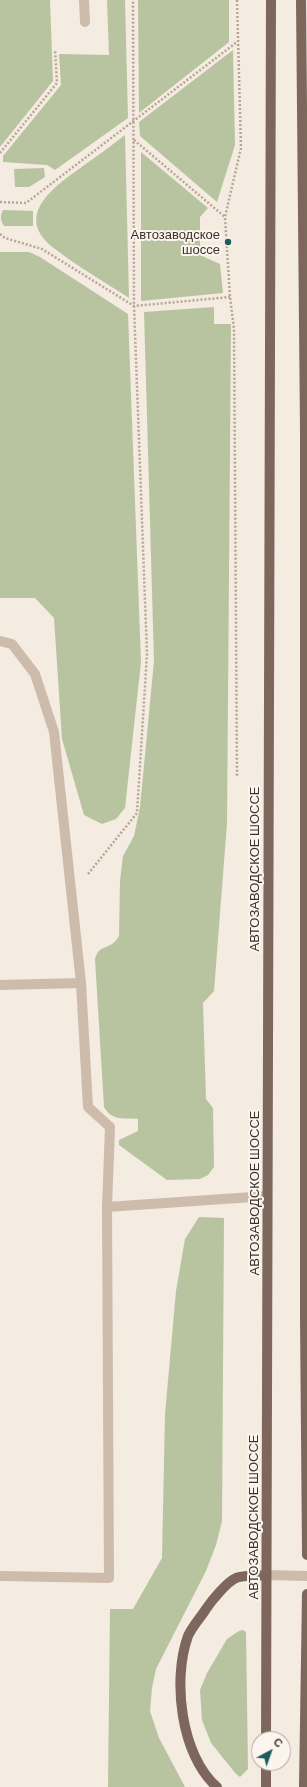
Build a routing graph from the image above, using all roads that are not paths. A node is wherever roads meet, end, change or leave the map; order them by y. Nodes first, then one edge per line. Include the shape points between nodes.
1 (84, 0) edge
2 (271, 0) edge
3 (301, 0) edge
4 (85, 22) dead end
5 (304, 124) edge
6 (306, 431) edge
7 (0, 641) edge
8 (81, 983) junction
9 (0, 985) edge
10 (267, 1196) junction
11 (107, 1207) junction
12 (306, 1315) edge
13 (307, 1555) edge
14 (266, 1575) junction
15 (0, 1576) edge
16 (307, 1576) edge
17 (307, 1594) edge
18 (266, 1731) edge
19 (266, 1771) edge
20 (217, 1787) edge
21 (266, 1787) edge
22 (304, 1787) edge

1 - 4 street
2 - 10 main road, АВТОЗАВОДСКОЕ ШОССЕ
3 - 5 main road
5 - 6 main road
6 - 12 main road
7 - 8 street via 12,644 34,674 54,732
8 - 9 street
8 - 11 street via 88,1108 110,1127
10 - 11 street
10 - 14 main road, АВТОЗАВОДСКОЕ ШОССЕ
11 - 15 street via 109,1578
12 - 13 main road
14 - 16 street
14 - 18 main road, АВТОЗАВОДСКОЕ ШОССЕ
14 - 20 main road via 236,1578 214,1597 188,1636 180,1672 182,1716 195,1758
17 - 22 main road
19 - 21 main road

